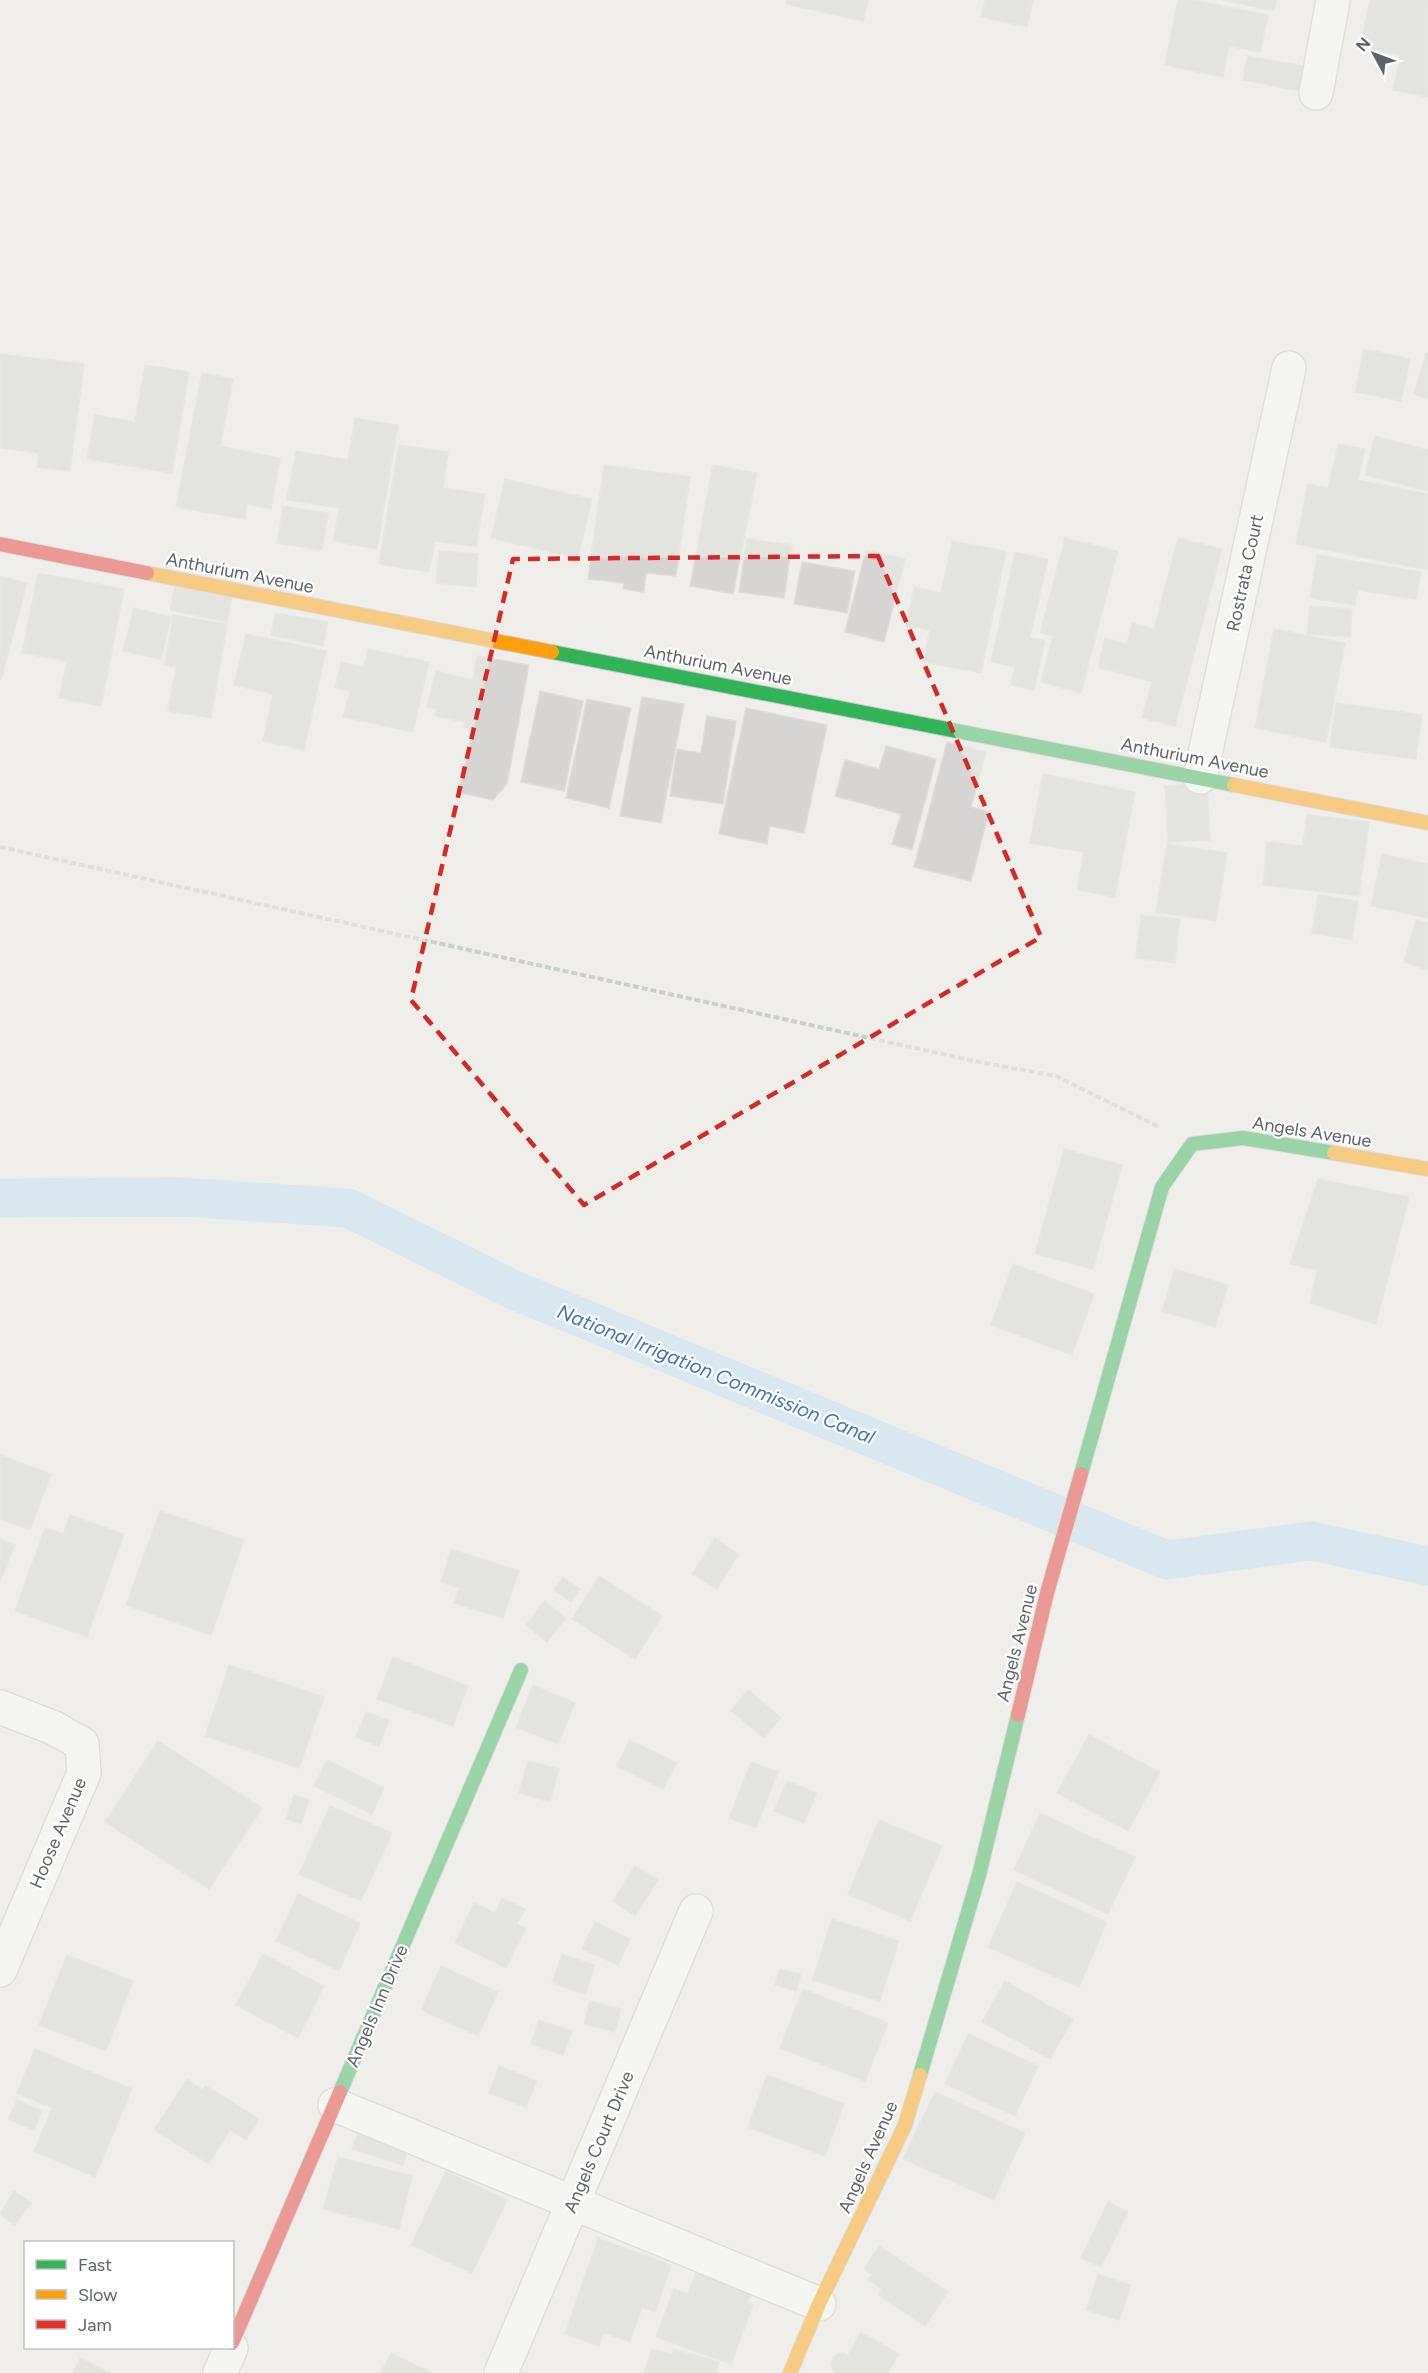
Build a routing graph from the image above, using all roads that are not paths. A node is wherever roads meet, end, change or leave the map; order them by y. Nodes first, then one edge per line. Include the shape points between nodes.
1 (1333, 0) edge
2 (1316, 93) dead end
3 (1289, 368) dead end
4 (0, 544) edge
5 (1200, 777) junction
6 (1428, 823) edge
7 (1428, 1169) edge
8 (521, 1670) dead end
9 (0, 1707) edge
10 (696, 1911) dead end
11 (0, 1970) edge
12 (335, 2105) junction
13 (573, 2203) junction
14 (819, 2304) junction
15 (234, 2338) edge
16 (231, 2349) edge
17 (220, 2373) edge
18 (501, 2373) edge
19 (790, 2373) edge

1 - 2 street
3 - 5 street, Rostrata Court
4 - 5 street, Anthurium Avenue
5 - 6 street, Anthurium Avenue
7 - 14 street, Angels Avenue via 1243,1138 1191,1144 1162,1187 1047,1593 979,1875 905,2125
8 - 12 street, Angels Inn Drive
9 - 11 street, Hoose Avenue via 54,1728 82,1744 84,1773
10 - 13 street, Angels Court Drive
12 - 13 street
12 - 15 street, Angels Inn Drive
13 - 14 street
13 - 18 street, Angels Court Drive
14 - 19 street, Angels Avenue
16 - 17 street

